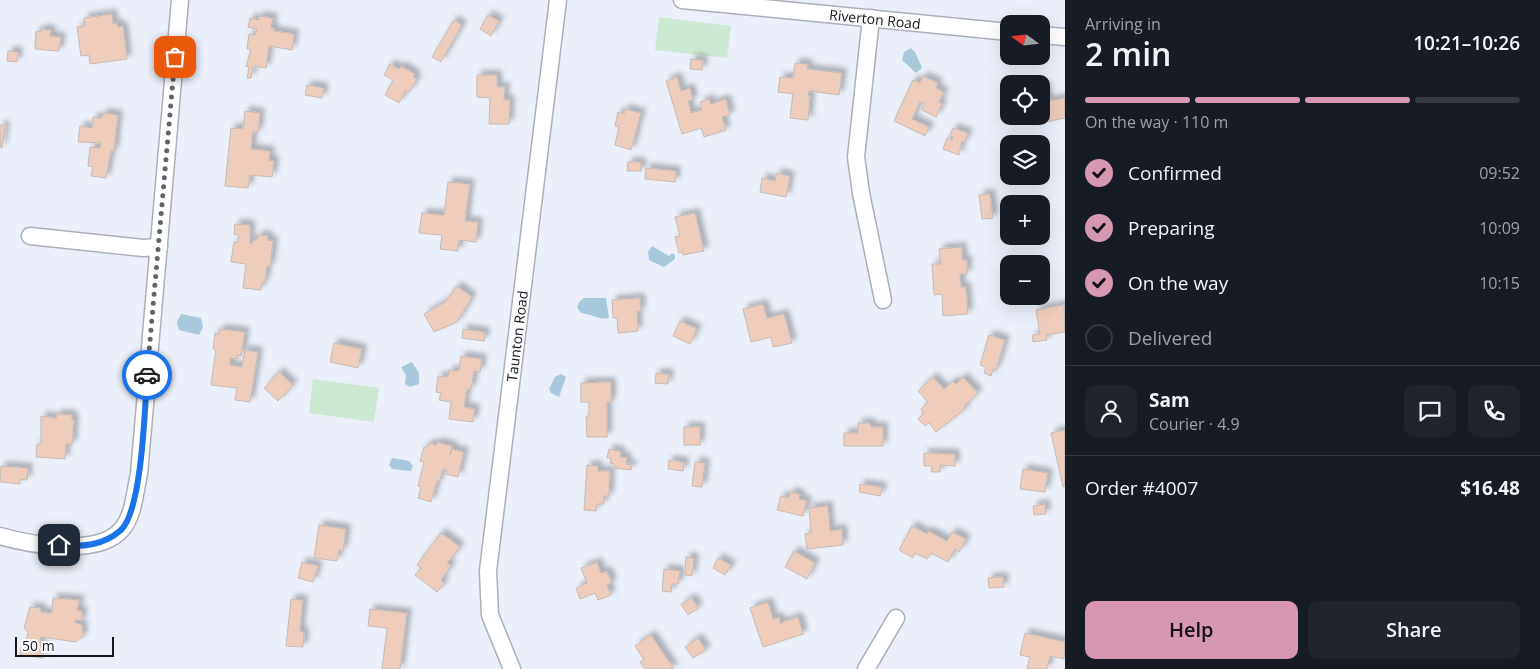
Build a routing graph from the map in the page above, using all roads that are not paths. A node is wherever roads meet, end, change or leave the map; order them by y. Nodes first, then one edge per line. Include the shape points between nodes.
1 (180, 0) edge
2 (558, 0) edge
3 (682, 0) edge
4 (871, 18) junction
5 (1000, 31) edge
6 (1050, 36) edge
7 (1065, 37) edge
8 (30, 236) dead end
9 (159, 246) junction
10 (883, 300) dead end
11 (0, 536) edge
12 (896, 618) dead end
13 (512, 669) edge
14 (866, 669) edge

1 - 9 street
2 - 13 street, Taunton Road via 488,571 490,615
3 - 4 street, Riverton Road
4 - 5 street, Riverton Road
4 - 10 street via 856,158
6 - 7 street
8 - 9 street via 143,248
9 - 11 street via 139,474 132,509 122,529 102,543 77,546 16,541
12 - 14 street

